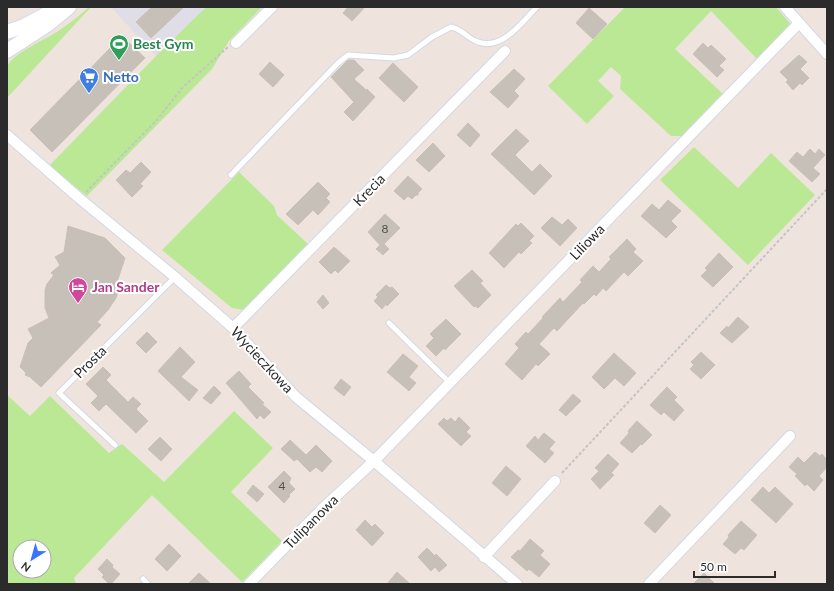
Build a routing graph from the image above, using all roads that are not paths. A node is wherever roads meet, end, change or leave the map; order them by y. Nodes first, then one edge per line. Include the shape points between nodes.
1 (60, 7) edge
2 (69, 7) edge
3 (272, 7) edge
4 (537, 7) edge
5 (785, 7) edge
6 (799, 23) junction
7 (7, 32) edge
8 (236, 43) road end
9 (7, 51) edge
10 (504, 51) dead end
11 (827, 54) edge
12 (7, 135) edge
13 (231, 175) dead end
14 (175, 277) junction
15 (389, 323) dead end
16 (233, 328) junction
17 (450, 383) junction
18 (790, 436) dead end
19 (115, 445) dead end
20 (374, 461) junction
21 (555, 481) road end
22 (484, 557) junction
23 (142, 579) dead end
24 (254, 582) edge
25 (148, 584) edge
26 (517, 584) edge
27 (649, 584) edge

1 - 7 main road
2 - 9 main road
3 - 8 street
4 - 13 lane via 512,32 501,40 489,44 478,42 458,28 451,27 432,37 408,56 394,58 348,55
5 - 6 street
6 - 11 street
6 - 17 street, Liliowa
10 - 16 street, Krecia
12 - 14 street, Wycieczkowa
14 - 16 street, Wycieczkowa
14 - 19 lane, Prosta via 59,393
15 - 17 lane
16 - 20 street, Wycieczkowa via 296,398
17 - 20 street, Liliowa
18 - 27 street
20 - 22 street, Wycieczkowa
20 - 24 street, Tulipanowa via 322,509
21 - 22 street
22 - 26 street, Wycieczkowa
23 - 25 lane

